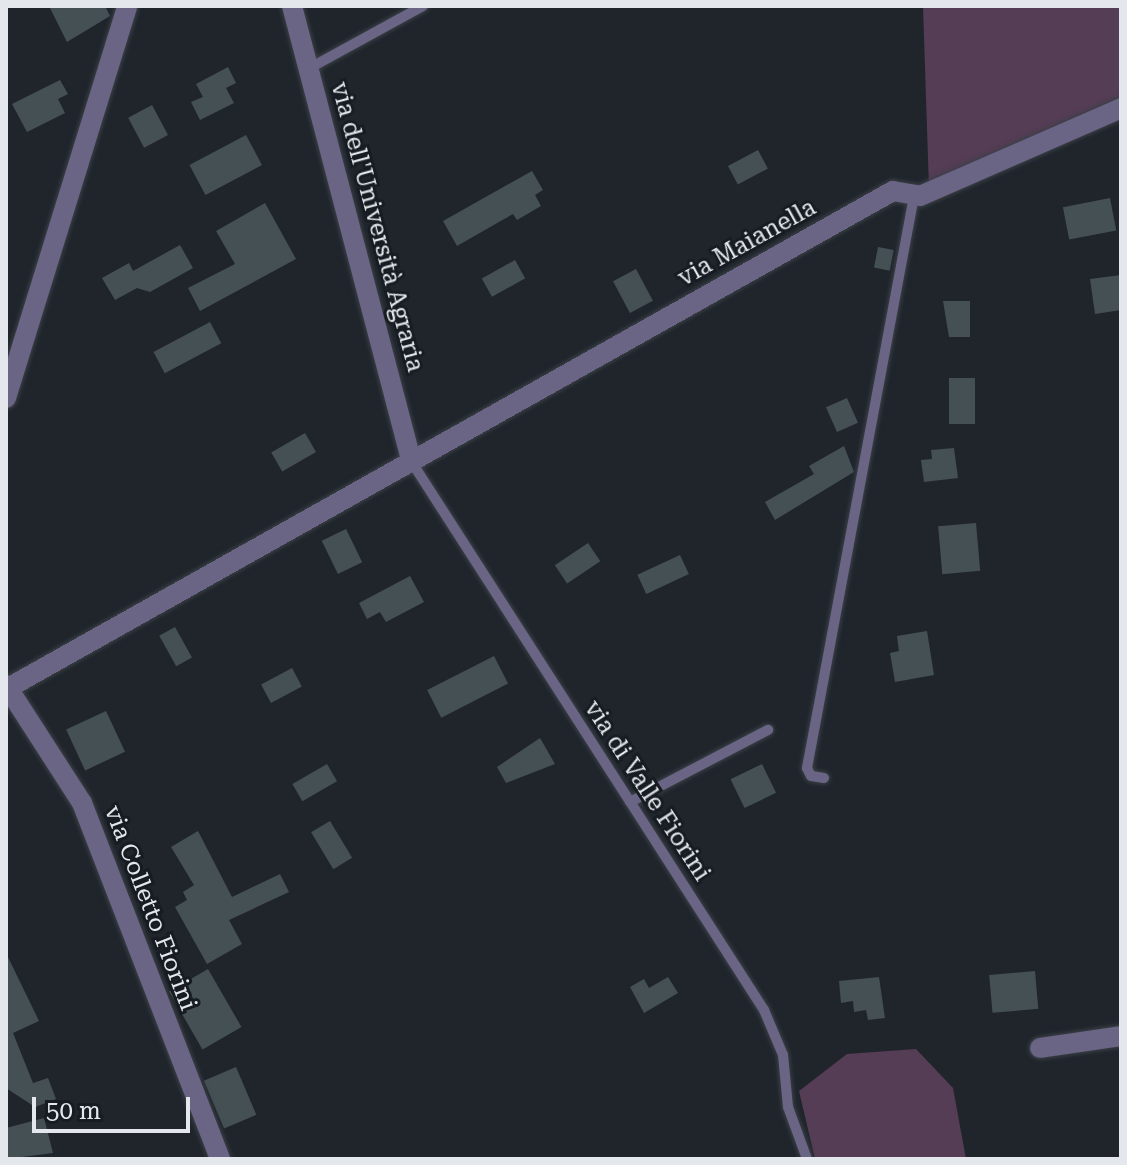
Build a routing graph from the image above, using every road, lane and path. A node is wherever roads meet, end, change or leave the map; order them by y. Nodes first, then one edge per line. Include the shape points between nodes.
1 (127, 6) edge
2 (292, 6) edge
3 (423, 6) edge
4 (308, 69) junction
5 (1120, 112) edge
6 (914, 196) junction
7 (6, 398) edge
8 (411, 461) junction
9 (7, 687) edge
10 (768, 730) dead end
11 (824, 778) dead end
12 (630, 802) junction
13 (1121, 1036) edge
14 (1040, 1048) dead end
15 (220, 1159) edge
16 (807, 1159) edge

1 - 7 street
2 - 4 street, via dell'Università Agraria
3 - 4 lane
4 - 8 street, via dell'Università Agraria
5 - 6 street, via Maianella
6 - 8 street, via Maianella via 893,191
6 - 11 lane via 807,768 811,776
8 - 9 street, via Maianella
8 - 12 lane, via di Valle Fiorini
9 - 15 street, via Colletto Fiorini via 82,803
10 - 12 lane
12 - 16 lane, via di Valle Fiorini via 772,1024 783,1055 791,1119
13 - 14 street

